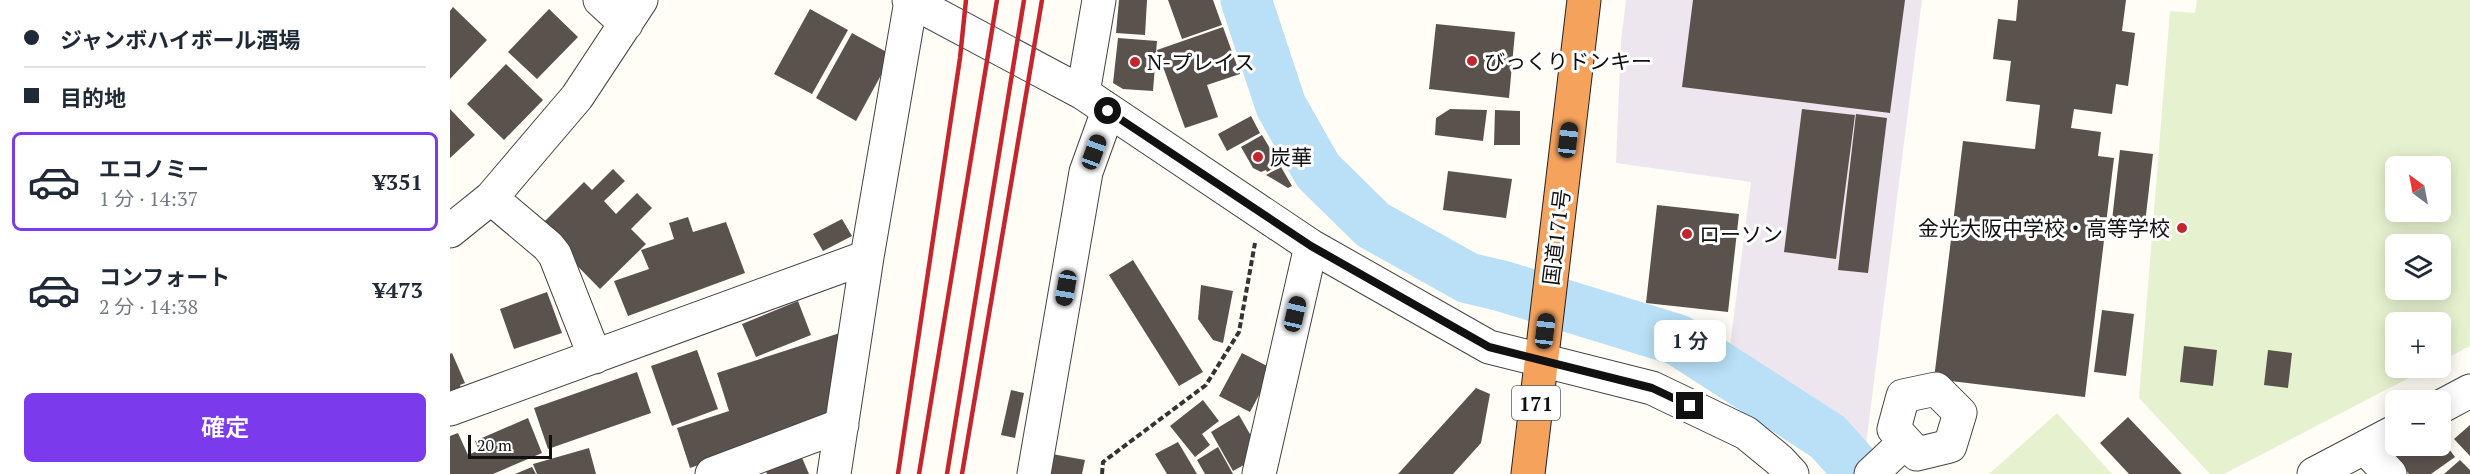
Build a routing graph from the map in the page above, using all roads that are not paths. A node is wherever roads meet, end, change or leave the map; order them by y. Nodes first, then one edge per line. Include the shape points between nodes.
1 (600, 0) edge
2 (1099, 0) edge
3 (1584, 0) edge
4 (910, 1) edge
5 (633, 12) edge
6 (1096, 102) junction
7 (491, 198) junction
8 (450, 231) edge
9 (1311, 246) junction
10 (867, 257) junction
11 (1543, 346) junction
12 (595, 357) junction
13 (2470, 391) edge
14 (2451, 401) edge
15 (450, 409) edge
16 (842, 425) junction
17 (2385, 437) edge
18 (1905, 442) dead end
19 (2365, 448) junction
20 (1874, 471) edge
21 (712, 474) edge
22 (834, 474) edge
23 (1034, 474) edge
24 (1259, 474) edge
25 (1528, 474) edge
26 (1792, 474) edge
27 (2314, 474) edge
28 (2390, 474) edge

1 - 5 street
2 - 6 street
3 - 11 highway, 国道171号 / 171
4 - 6 street
4 - 10 street
5 - 7 street via 578,97
6 - 9 street
6 - 23 street
7 - 8 street
7 - 12 street via 555,255
9 - 11 street via 1489,347
9 - 24 street
10 - 12 street
10 - 16 street
11 - 25 highway, 国道171号 / 171
11 - 26 street via 1652,388 1746,434
12 - 15 street
13 - 14 street
16 - 21 street
16 - 22 street
17 - 19 street
18 - 20 street
19 - 27 street
19 - 28 street

